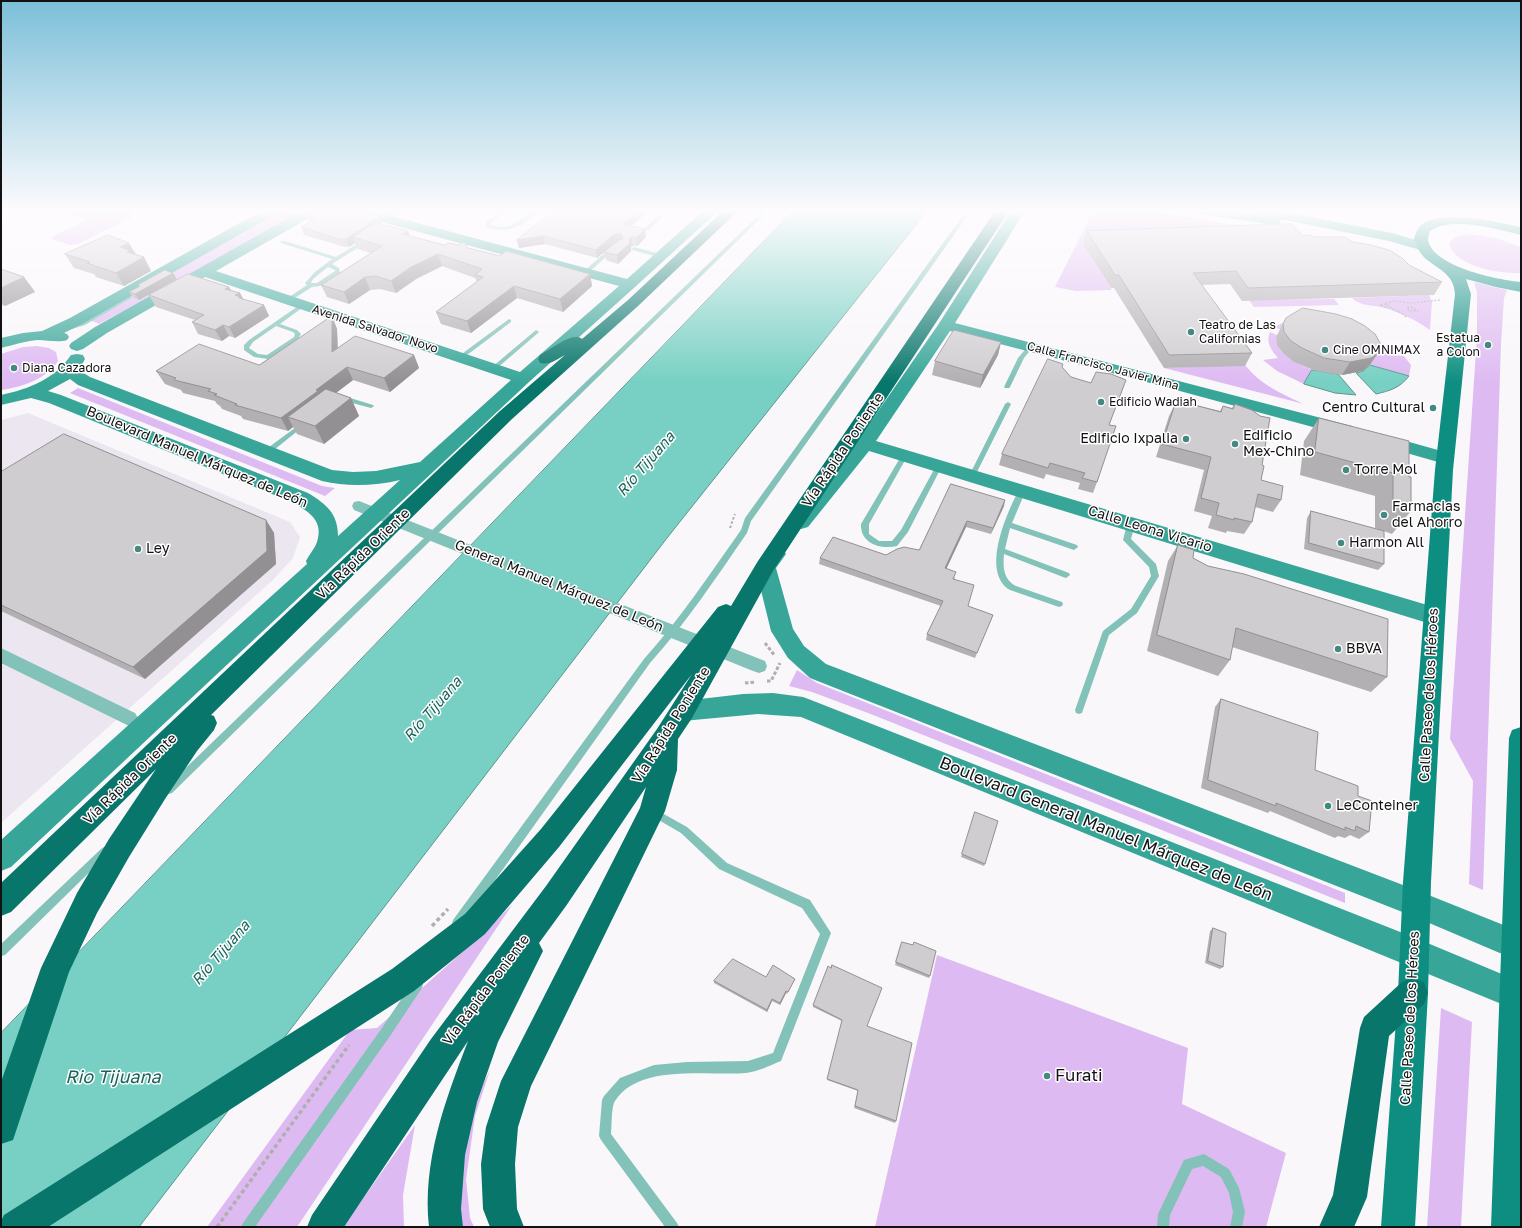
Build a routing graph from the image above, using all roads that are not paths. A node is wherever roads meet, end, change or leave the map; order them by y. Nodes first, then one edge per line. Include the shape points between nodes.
1 (169, 268) edge
2 (180, 268) edge
3 (203, 268) edge
4 (210, 268) edge
5 (325, 268) edge
6 (336, 268) edge
7 (572, 268) edge
8 (590, 268) edge
9 (648, 268) edge
10 (670, 268) edge
11 (707, 268) edge
12 (928, 268) edge
13 (964, 268) edge
14 (966, 268) edge
15 (982, 268) edge
16 (1448, 268) edge
17 (1452, 268) edge
18 (204, 272) junction
19 (586, 272) junction
20 (961, 273) junction
21 (630, 284) junction
22 (311, 285) junction
23 (1521, 288) edge
24 (295, 302) junction
25 (509, 321) dead end
26 (276, 324) junction
27 (946, 325) junction
28 (536, 332) dead end
29 (46, 335) junction
30 (1, 343) edge
31 (77, 346) junction
32 (1030, 347) junction
33 (461, 357) junction
34 (553, 364) junction
35 (494, 368) junction
36 (68, 370) junction
37 (523, 378) junction
38 (1006, 387) dead end
39 (31, 392) junction
40 (1, 400) edge
41 (336, 400) edge
42 (1008, 404) dead end
43 (371, 406) dead end
44 (307, 421) edge
45 (865, 444) junction
46 (267, 452) junction
47 (906, 455) junction
48 (1445, 458) junction
49 (427, 466) junction
50 (939, 466) junction
51 (972, 476) junction
52 (1022, 490) junction
53 (359, 506) dead end
54 (1008, 524) junction
55 (1130, 524) junction
56 (1074, 547) dead end
57 (1001, 550) junction
58 (765, 566) junction
59 (310, 572) junction
60 (1066, 575) dead end
61 (1059, 604) dead end
62 (1434, 616) junction
63 (1, 655) edge
64 (759, 666) dead end
65 (1079, 710) dead end
66 (683, 711) junction
67 (129, 718) dead end
68 (666, 738) junction
69 (1521, 738) edge
70 (98, 809) junction
71 (652, 811) junction
72 (1, 858) edge
73 (556, 896) junction
74 (1, 897) edge
75 (1, 902) edge
76 (1416, 904) junction
77 (1518, 946) edge
78 (1, 951) edge
79 (1413, 952) junction
80 (1413, 993) junction
81 (1517, 996) edge
82 (1, 1128) edge
83 (1351, 1212) edge
84 (16, 1227) edge
85 (247, 1227) edge
86 (324, 1227) edge
87 (446, 1227) edge
88 (507, 1227) edge
89 (673, 1227) edge
90 (1164, 1227) edge
91 (1236, 1227) edge
92 (1336, 1227) edge
93 (1398, 1227) edge
94 (1508, 1227) edge

1 - 29 street
2 - 29 lane via 83,324
3 - 31 lane via 96,328
4 - 18 street
5 - 22 lane via 309,280 308,283
6 - 22 lane via 338,272 318,285
7 - 19 street
8 - 19 lane
9 - 21 street, Vía Rápida Oriente
10 - 34 highway via 633,303
11 - 78 lane
12 - 85 lane via 748,520 744,531 686,614 663,645 647,661 472,901 386,1032
13 - 20 highway, Vía Rápida Poniente
14 - 20 highway
15 - 27 street
16 - 48 main road, Calle Paseo de los Héroes via 1460,279 1464,294
17 - 23 main road via 1484,281
18 - 24 street, Avenida Salvador Novo
18 - 31 street
19 - 21 street
20 - 58 highway, Vía Rápida Poniente
21 - 34 street, Vía Rápida Oriente
22 - 24 lane
24 - 26 lane
24 - 33 street, Avenida Salvador Novo
25 - 33 lane
26 - 26 lane via 251,341 246,349 256,356 268,357 296,338 298,334 295,331
27 - 32 street, Calle Francisco Javier Mina
27 - 45 street
28 - 35 lane
29 - 30 street
29 - 31 street via 60,336
31 - 36 street via 76,361
32 - 38 lane via 1021,358
32 - 48 street, Calle Francisco Javier Mina
33 - 35 street, Avenida Salvador Novo
34 - 37 street, Vía Rápida Oriente
34 - 70 highway, Vía Rápida Oriente via 501,421
34 - 82 highway via 235,691 188,743 119,848 87,903 56,968
35 - 37 street, Avenida Salvador Novo
36 - 39 street via 52,382
36 - 46 street, Boulevard Manuel Márquez de León via 84,381
37 - 49 street, Vía Rápida Oriente
39 - 40 street
39 - 59 street, Boulevard Manuel Márquez de León via 55,398 301,498 319,509 327,523 327,543
41 - 43 lane via 347,399
42 - 51 lane
44 - 46 lane
45 - 47 street, Calle Leona Vicario
45 - 58 street
46 - 49 street, Boulevard Manuel Márquez de León via 329,476 352,479 375,479
47 - 50 street, Calle Leona Vicario
47 - 50 lane via 865,524 867,537 884,545 894,544 904,532
48 - 62 main road, Calle Paseo de los Héroes
49 - 59 street, Vía Rápida Oriente
50 - 51 street, Calle Leona Vicario
51 - 52 street, Calle Leona Vicario
52 - 54 lane
52 - 55 street, Calle Leona Vicario
53 - 64 street, General Manuel Márquez de León
54 - 56 lane
54 - 57 lane
55 - 62 street, Calle Leona Vicario
55 - 65 lane via 1127,540 1153,566 1154,576 1134,611 1106,633
57 - 60 lane
57 - 61 lane via 1001,575 1009,586
58 - 66 highway, Vía Rápida Poniente
58 - 76 street via 782,631 796,652 818,671
58 - 84 highway via 550,838 475,924 404,980
59 - 72 street, Vía Rápida Oriente
62 - 76 main road, Calle Paseo de los Héroes
63 - 67 street
66 - 68 highway, Vía Rápida Poniente
66 - 79 street, Boulevard General Manuel Márquez de León via 768,702 803,708
68 - 71 highway via 664,770
68 - 73 highway, Vía Rápida Poniente
69 - 77 main road
70 - 74 highway
70 - 75 highway, Vía Rápida Oriente
71 - 88 highway via 517,1081 502,1127 498,1164 500,1209
71 - 89 lane via 684,830 723,866 806,904 826,933 778,1056 748,1067 654,1071 624,1082 608,1100 605,1136
73 - 86 highway, Vía Rápida Poniente via 442,1050
73 - 87 highway via 485,1036 461,1102 448,1155 444,1209
76 - 77 street
76 - 79 main road, Calle Paseo de los Héroes
77 - 81 main road
79 - 80 main road, Calle Paseo de los Héroes
79 - 81 street, Boulevard General Manuel Márquez de León
80 - 83 highway via 1374,1028
80 - 93 main road, Calle Paseo de los Héroes
81 - 94 main road
83 - 92 highway
90 - 91 lane via 1164,1214 1188,1164 1204,1160 1225,1173 1235,1192 1239,1212

